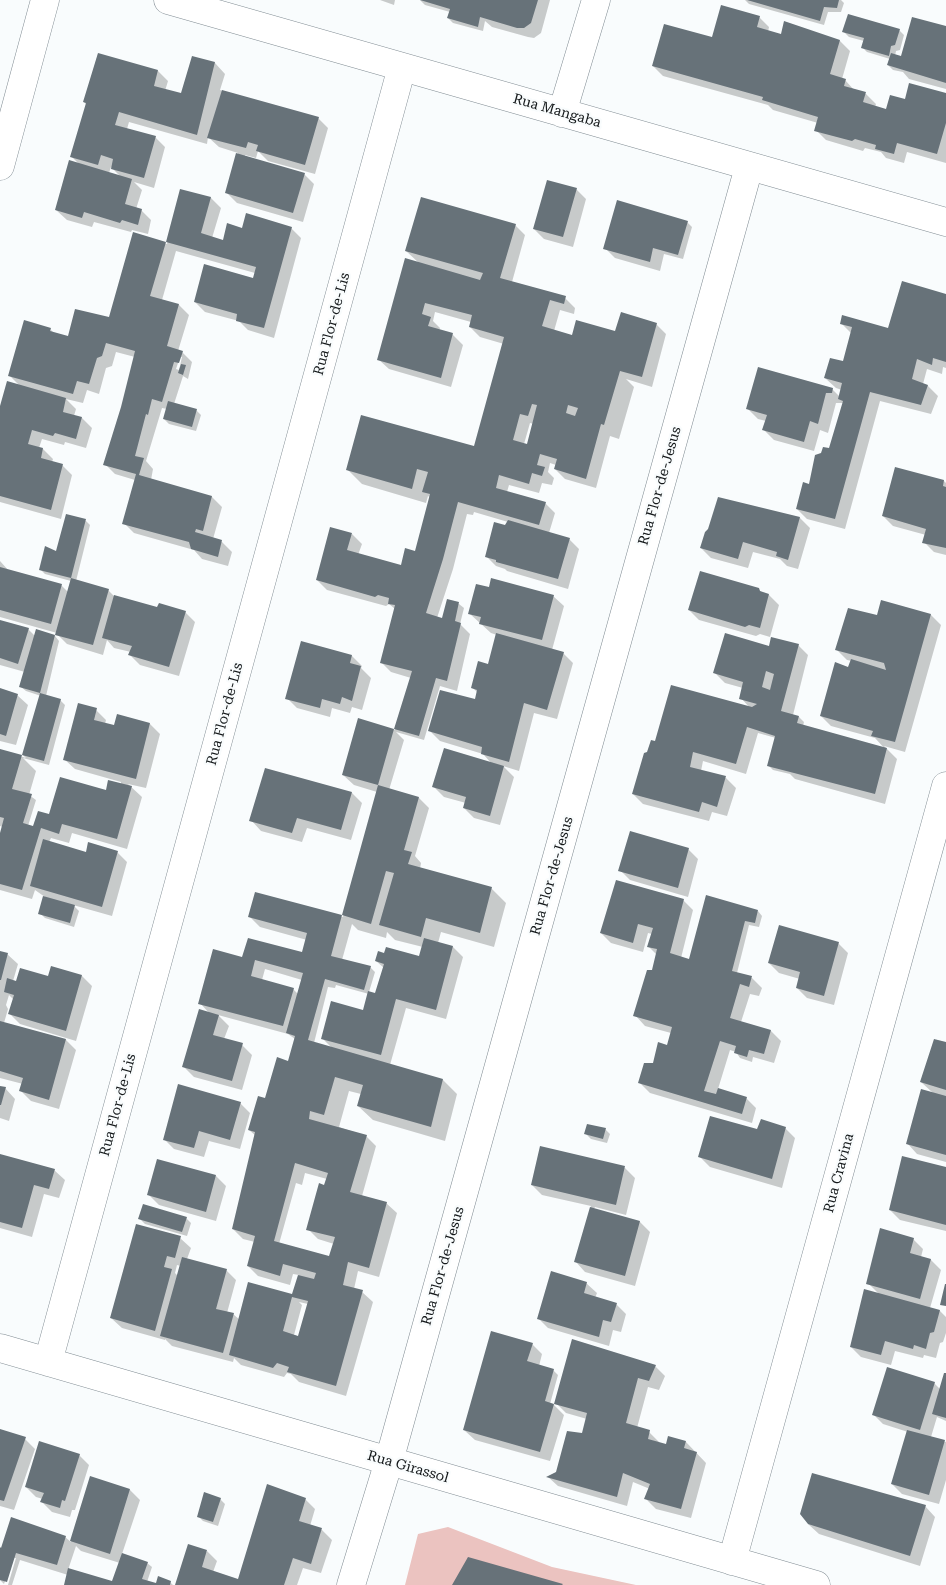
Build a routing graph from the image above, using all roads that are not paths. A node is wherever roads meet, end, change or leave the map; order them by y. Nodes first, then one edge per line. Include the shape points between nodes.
1 (45, 0) edge
2 (169, 0) edge
3 (596, 0) edge
4 (402, 67) junction
5 (562, 113) junction
6 (0, 166) edge
7 (749, 167) junction
8 (946, 222) edge
9 (946, 786) edge
10 (0, 1348) edge
11 (48, 1362) junction
12 (389, 1461) junction
13 (732, 1560) junction
14 (351, 1585) edge
15 (816, 1585) edge

1 - 6 street
2 - 4 street, Rua Mangaba
3 - 5 street
4 - 5 street, Rua Mangaba
4 - 11 street, Rua Flor-de-Lis
5 - 7 street, Rua Mangaba
7 - 8 street, Rua Mangaba
7 - 12 street, Rua Flor-de-Jesus
9 - 13 street, Rua Cravina
10 - 11 street, Rua Girassol
11 - 12 street, Rua Girassol
12 - 13 street, Rua Girassol
12 - 14 street, Rua Flor-de-Jesus
13 - 15 street, Rua Girassol

